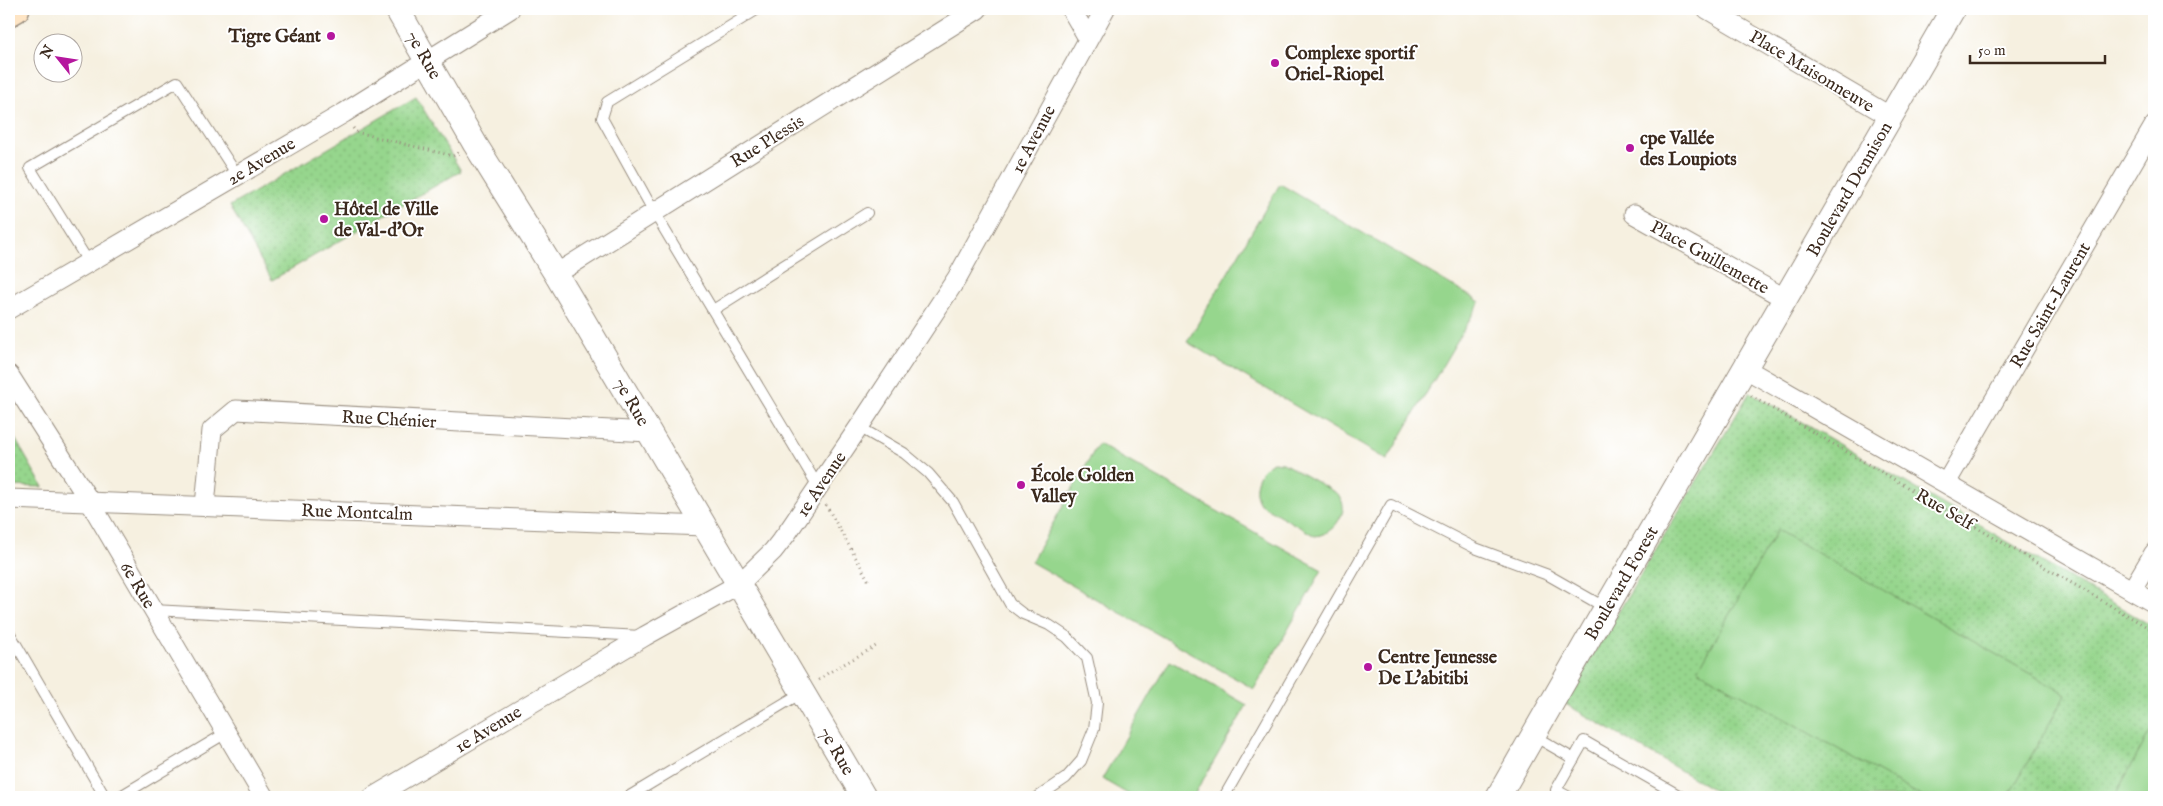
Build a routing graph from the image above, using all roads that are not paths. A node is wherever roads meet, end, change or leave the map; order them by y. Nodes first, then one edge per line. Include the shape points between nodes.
1 (16, 9) edge
2 (397, 9) edge
3 (510, 9) edge
4 (758, 9) edge
5 (978, 9) edge
6 (1072, 9) edge
7 (1105, 9) edge
8 (1707, 9) edge
9 (1953, 9) edge
10 (9, 13) edge
11 (1088, 38) junction
12 (427, 60) junction
13 (1891, 117) junction
14 (2154, 126) edge
15 (236, 175) junction
16 (654, 212) junction
17 (867, 212) dead end
18 (1634, 214) dead end
19 (90, 263) junction
20 (556, 274) junction
21 (1786, 299) junction
22 (9, 309) edge
23 (714, 310) junction
24 (9, 375) edge
25 (1740, 378) junction
26 (859, 427) junction
27 (649, 432) junction
28 (1946, 483) junction
29 (819, 488) junction
30 (9, 500) edge
31 (90, 502) junction
32 (205, 506) junction
33 (704, 526) junction
34 (2154, 553) edge
35 (739, 584) junction
36 (2132, 590) junction
37 (2154, 603) edge
38 (1606, 608) junction
39 (153, 610) junction
40 (9, 632) edge
41 (645, 636) junction
42 (803, 692) junction
43 (226, 733) junction
44 (1534, 736) junction
45 (1574, 759) junction
46 (105, 797) edge
47 (119, 797) edge
48 (264, 797) edge
49 (373, 797) edge
50 (628, 797) edge
51 (864, 797) edge
52 (1038, 797) edge
53 (1224, 797) edge
54 (1498, 797) edge
55 (1569, 797) edge
56 (1682, 797) edge

1 - 10 main road
2 - 12 street, 7e Rue
3 - 12 street, 2e Avenue
4 - 16 lane via 607,102 602,118
5 - 16 street, Rue Plessis
6 - 11 street
7 - 11 street, 1e Avenue
8 - 13 street, Place Maisonneuve
9 - 13 street, Boulevard Dennison
11 - 26 street, 1e Avenue via 957,278
12 - 15 street, 2e Avenue via 344,113
12 - 20 street, 7e Rue
13 - 21 street, Boulevard Dennison
14 - 28 street, Rue Saint-Laurent
15 - 19 street, 2e Avenue
15 - 19 lane via 177,82 30,168
16 - 20 street, Rue Plessis
16 - 23 lane
17 - 23 lane
18 - 21 street, Place Guillemette
19 - 22 street, 2e Avenue
20 - 27 street, 7e Rue
21 - 25 street, Boulevard Dennison
23 - 29 lane
24 - 31 street, 6e Rue
25 - 28 street, Rue Self
25 - 38 street, Boulevard Forest
26 - 29 street, 1e Avenue
26 - 52 lane via 904,453 928,473 953,502 1010,604 1067,637 1087,658 1097,702 1094,729 1081,761 1066,778
27 - 32 street, Rue Chénier via 236,410 212,430
27 - 33 street, 7e Rue
28 - 36 street, Rue Self
29 - 35 street, 1e Avenue via 773,551
30 - 31 street, Rue Montcalm
31 - 32 street, Rue Montcalm
31 - 39 street, 6e Rue
32 - 33 street, Rue Montcalm
33 - 35 street, 7e Rue
34 - 36 street
35 - 41 street, 1e Avenue
35 - 42 street, 7e Rue
36 - 37 street, Rue Self
38 - 44 street, Boulevard Forest
38 - 53 lane via 1548,575 1475,548 1391,506
39 - 41 lane
39 - 43 street, 6e Rue
40 - 46 lane
41 - 49 street, 1e Avenue
42 - 50 lane
42 - 51 street, 7e Rue
43 - 47 lane
43 - 48 street, 6e Rue
44 - 45 lane
44 - 54 street, Boulevard Forest
45 - 55 lane via 1556,790
45 - 56 lane via 1584,741

